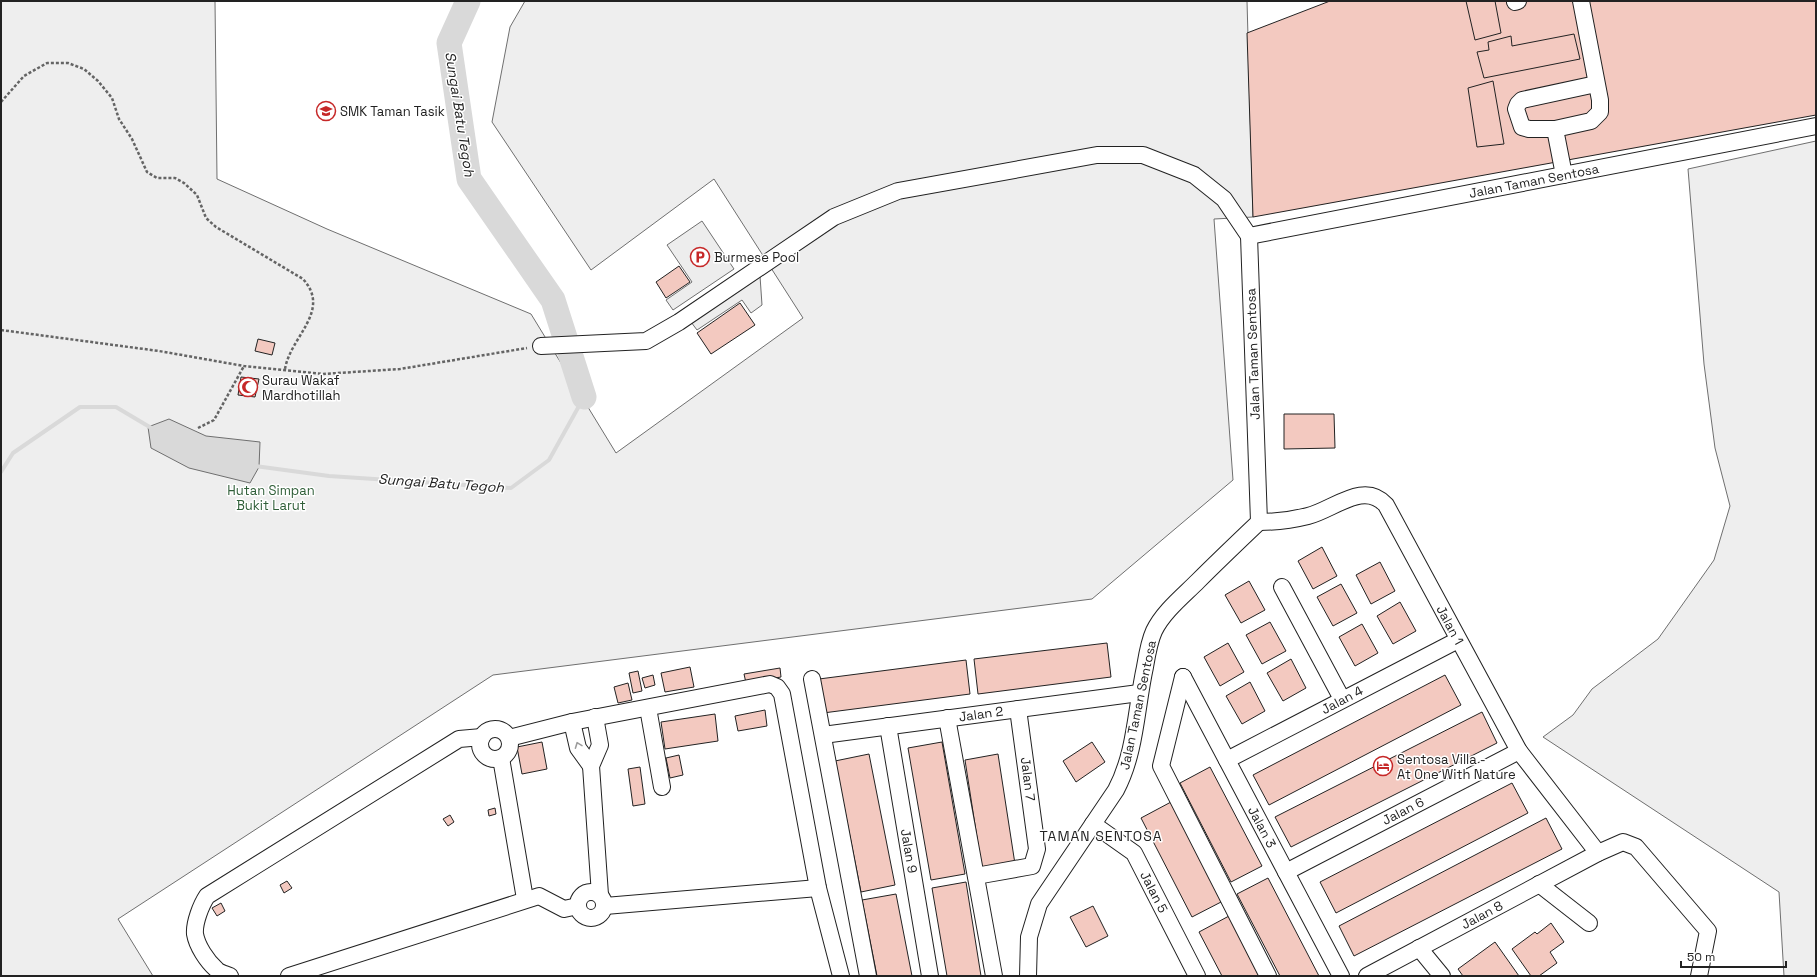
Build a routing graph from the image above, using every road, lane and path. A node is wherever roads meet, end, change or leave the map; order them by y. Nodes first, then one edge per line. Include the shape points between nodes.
1 (1581, 1) edge
2 (1596, 84) junction
3 (1, 102) edge
4 (1816, 126) edge
5 (1555, 129) junction
6 (1564, 175) junction
7 (1249, 236) junction
8 (1, 330) edge
9 (541, 346) joint
10 (244, 366) junction
11 (285, 369) junction
12 (198, 428) dead end
13 (1259, 522) junction
14 (1282, 587) dead end
15 (1458, 640) junction
16 (812, 679) dead end
17 (1139, 693) junction
18 (1342, 699) junction
19 (648, 708) junction
20 (1018, 709) junction
21 (595, 717) junction
22 (947, 718) junction
23 (572, 722) junction
24 (888, 726) junction
25 (823, 735) junction
26 (482, 737) junction
27 (509, 738) junction
28 (1519, 751) junction
29 (501, 758) junction
30 (1227, 760) junction
31 (591, 766) junction
32 (662, 787) dead end
33 (1093, 824) junction
34 (1598, 854) junction
35 (1286, 872) junction
36 (976, 876) junction
37 (1539, 884) junction
38 (818, 888) junction
39 (525, 899) junction
40 (602, 900) junction
41 (578, 906) junction
42 (1589, 923) dead end
43 (1419, 948) junction
44 (230, 976) edge
45 (289, 976) edge
46 (842, 976) edge
47 (868, 976) edge
48 (930, 976) edge
49 (994, 976) edge
50 (1028, 976) edge
51 (1197, 976) edge
52 (1268, 976) edge
53 (1341, 976) edge
54 (1367, 976) edge
55 (1442, 976) edge
56 (1699, 976) edge

1 - 2 street
2 - 5 street via 1600,112 1591,121
2 - 5 street via 1522,100 1518,104 1516,109 1522,127 1529,130
3 - 11 path via 24,76 47,63 68,63 84,69 98,81 112,98 147,172 157,178 175,178 184,183 197,195 206,218 216,227 303,278 311,287 314,306 308,323 287,358
4 - 6 street, Jalan Taman Sentosa
5 - 6 street
6 - 7 street, Jalan Taman Sentosa
7 - 9 street via 1224,200 1194,175 1143,155 1097,155 898,191 834,217 679,322 646,341
7 - 13 street, Jalan Taman Sentosa
8 - 10 path via 159,351
9 - 11 path via 400,369 323,374
10 - 11 path
10 - 12 path via 214,420
13 - 15 street, Jalan 1 via 1277,522 1309,516 1349,498 1369,494 1379,497 1386,504
13 - 17 street, Jalan Taman Sentosa via 1161,619 1148,650
14 - 18 street
15 - 18 street, Jalan 4
15 - 28 street, Jalan 1
16 - 25 street
17 - 20 street, Jalan 2
17 - 33 street, Jalan Taman Sentosa via 1130,756 1124,776
18 - 30 street, Jalan 4
19 - 21 street
19 - 32 street
19 - 38 street via 770,684 777,687 782,694
20 - 22 street, Jalan 2
20 - 36 street, Jalan 7 via 1037,849 1032,866
21 - 23 street
21 - 31 street via 600,745
22 - 24 street, Jalan 2
22 - 36 street
23 - 27 street
31 -> 23 street via 578,748
24 - 25 street, Jalan 2
24 - 48 street, Jalan 9
25 - 47 street
26 - 27 street via 490,730 499,730
26 - 29 street via 481,746 484,754 492,759
26 - 44 street via 459,739 208,896 198,914 195,934 202,953 217,970
27 - 29 street via 508,752
28 - 34 street, Jalan 1
28 - 35 street, Jalan 6
29 - 39 street
30 - 35 street, Jalan 3
30 - 52 street, Jalan 3 via 1183,677 1161,766
31 - 40 street
33 - 50 street, Jalan Taman Sentosa via 1039,904 1029,937
33 - 51 street, Jalan 5 via 1134,853
34 - 37 street, Jalan 8
34 - 56 street, Jalan 8 via 1623,842 1636,847 1708,931
35 - 53 street, Jalan 3
36 - 49 street
37 - 42 street
37 - 43 street, Jalan 8
38 - 40 street
38 - 46 street
39 - 41 street via 539,896 564,909
39 - 45 street
40 - 41 street via 592,892 584,894 580,897
40 - 41 street via 602,914 598,917 589,919 581,914
43 - 54 street, Jalan 8
43 - 55 street

